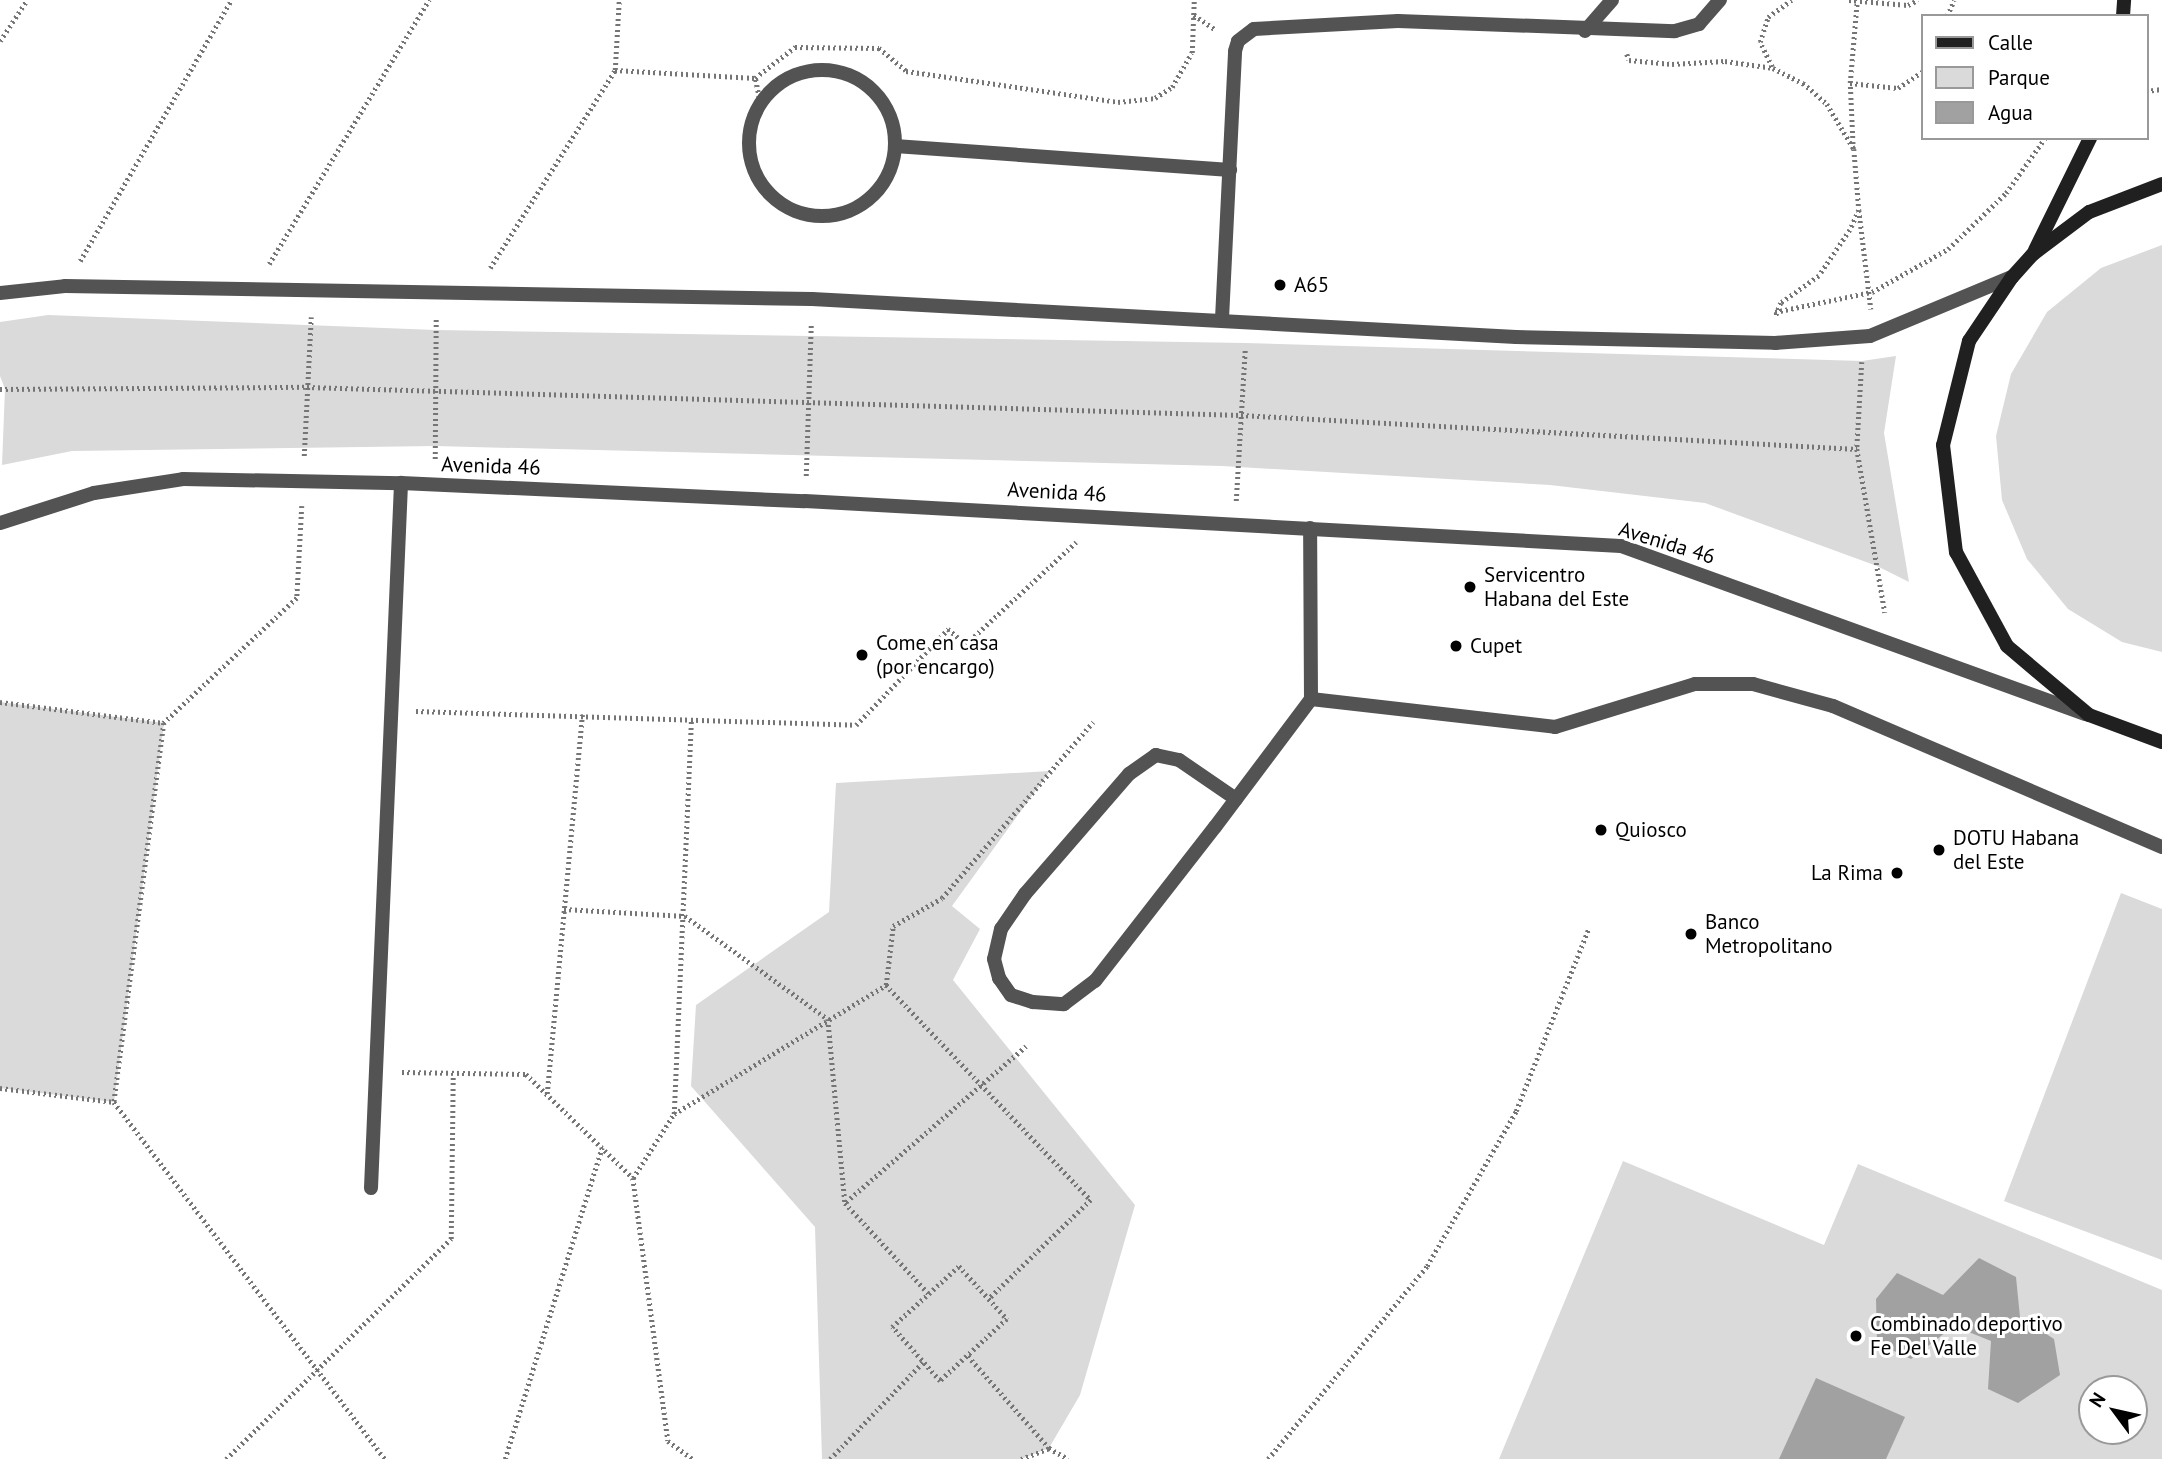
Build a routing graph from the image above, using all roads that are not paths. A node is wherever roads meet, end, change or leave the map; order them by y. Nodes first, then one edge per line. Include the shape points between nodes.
1 (1612, 0) edge
2 (1720, 0) edge
3 (1586, 31) junction
4 (2089, 140) edge
5 (895, 146) junction
6 (1230, 170) junction
7 (2162, 184) edge
8 (2033, 254) junction
9 (2012, 277) junction
10 (0, 293) edge
11 (1222, 319) junction
12 (401, 483) junction
13 (0, 523) edge
14 (1310, 528) junction
15 (1311, 699) junction
16 (2089, 715) junction
17 (2162, 742) edge
18 (1236, 799) junction
19 (2162, 847) edge
20 (371, 1188) dead end

1 - 3 street
2 - 3 street via 1699,24 1675,31
3 - 6 street via 1398,20 1254,29 1238,41 1235,51
4 - 8 main road
5 - 5 street via 890,170 877,192 847,211 811,216 768,194 755,173 749,150 750,125 760,103 777,85 798,73 821,69 845,73 866,84 883,101 893,122
5 - 6 street
6 - 11 street
7 - 8 main road via 2089,212
8 - 9 main road
9 - 11 street via 1870,336 1775,343 1516,337
9 - 16 main road via 1969,341 1943,445 1956,552 2007,646
10 - 11 street via 65,286 812,299
12 - 13 street, Avenida 46 via 183,479 47,505
12 - 14 street, Avenida 46
12 - 20 street
14 - 15 street
14 - 16 street, Avenida 46 via 1621,546
15 - 18 street
15 - 19 street via 1555,727 1695,684 1753,684 1833,706
16 - 17 main road
18 - 18 street via 1095,981 1064,1004 1011,995 999,978 994,959 1001,929 1025,894 1129,774 1156,755 1179,760

